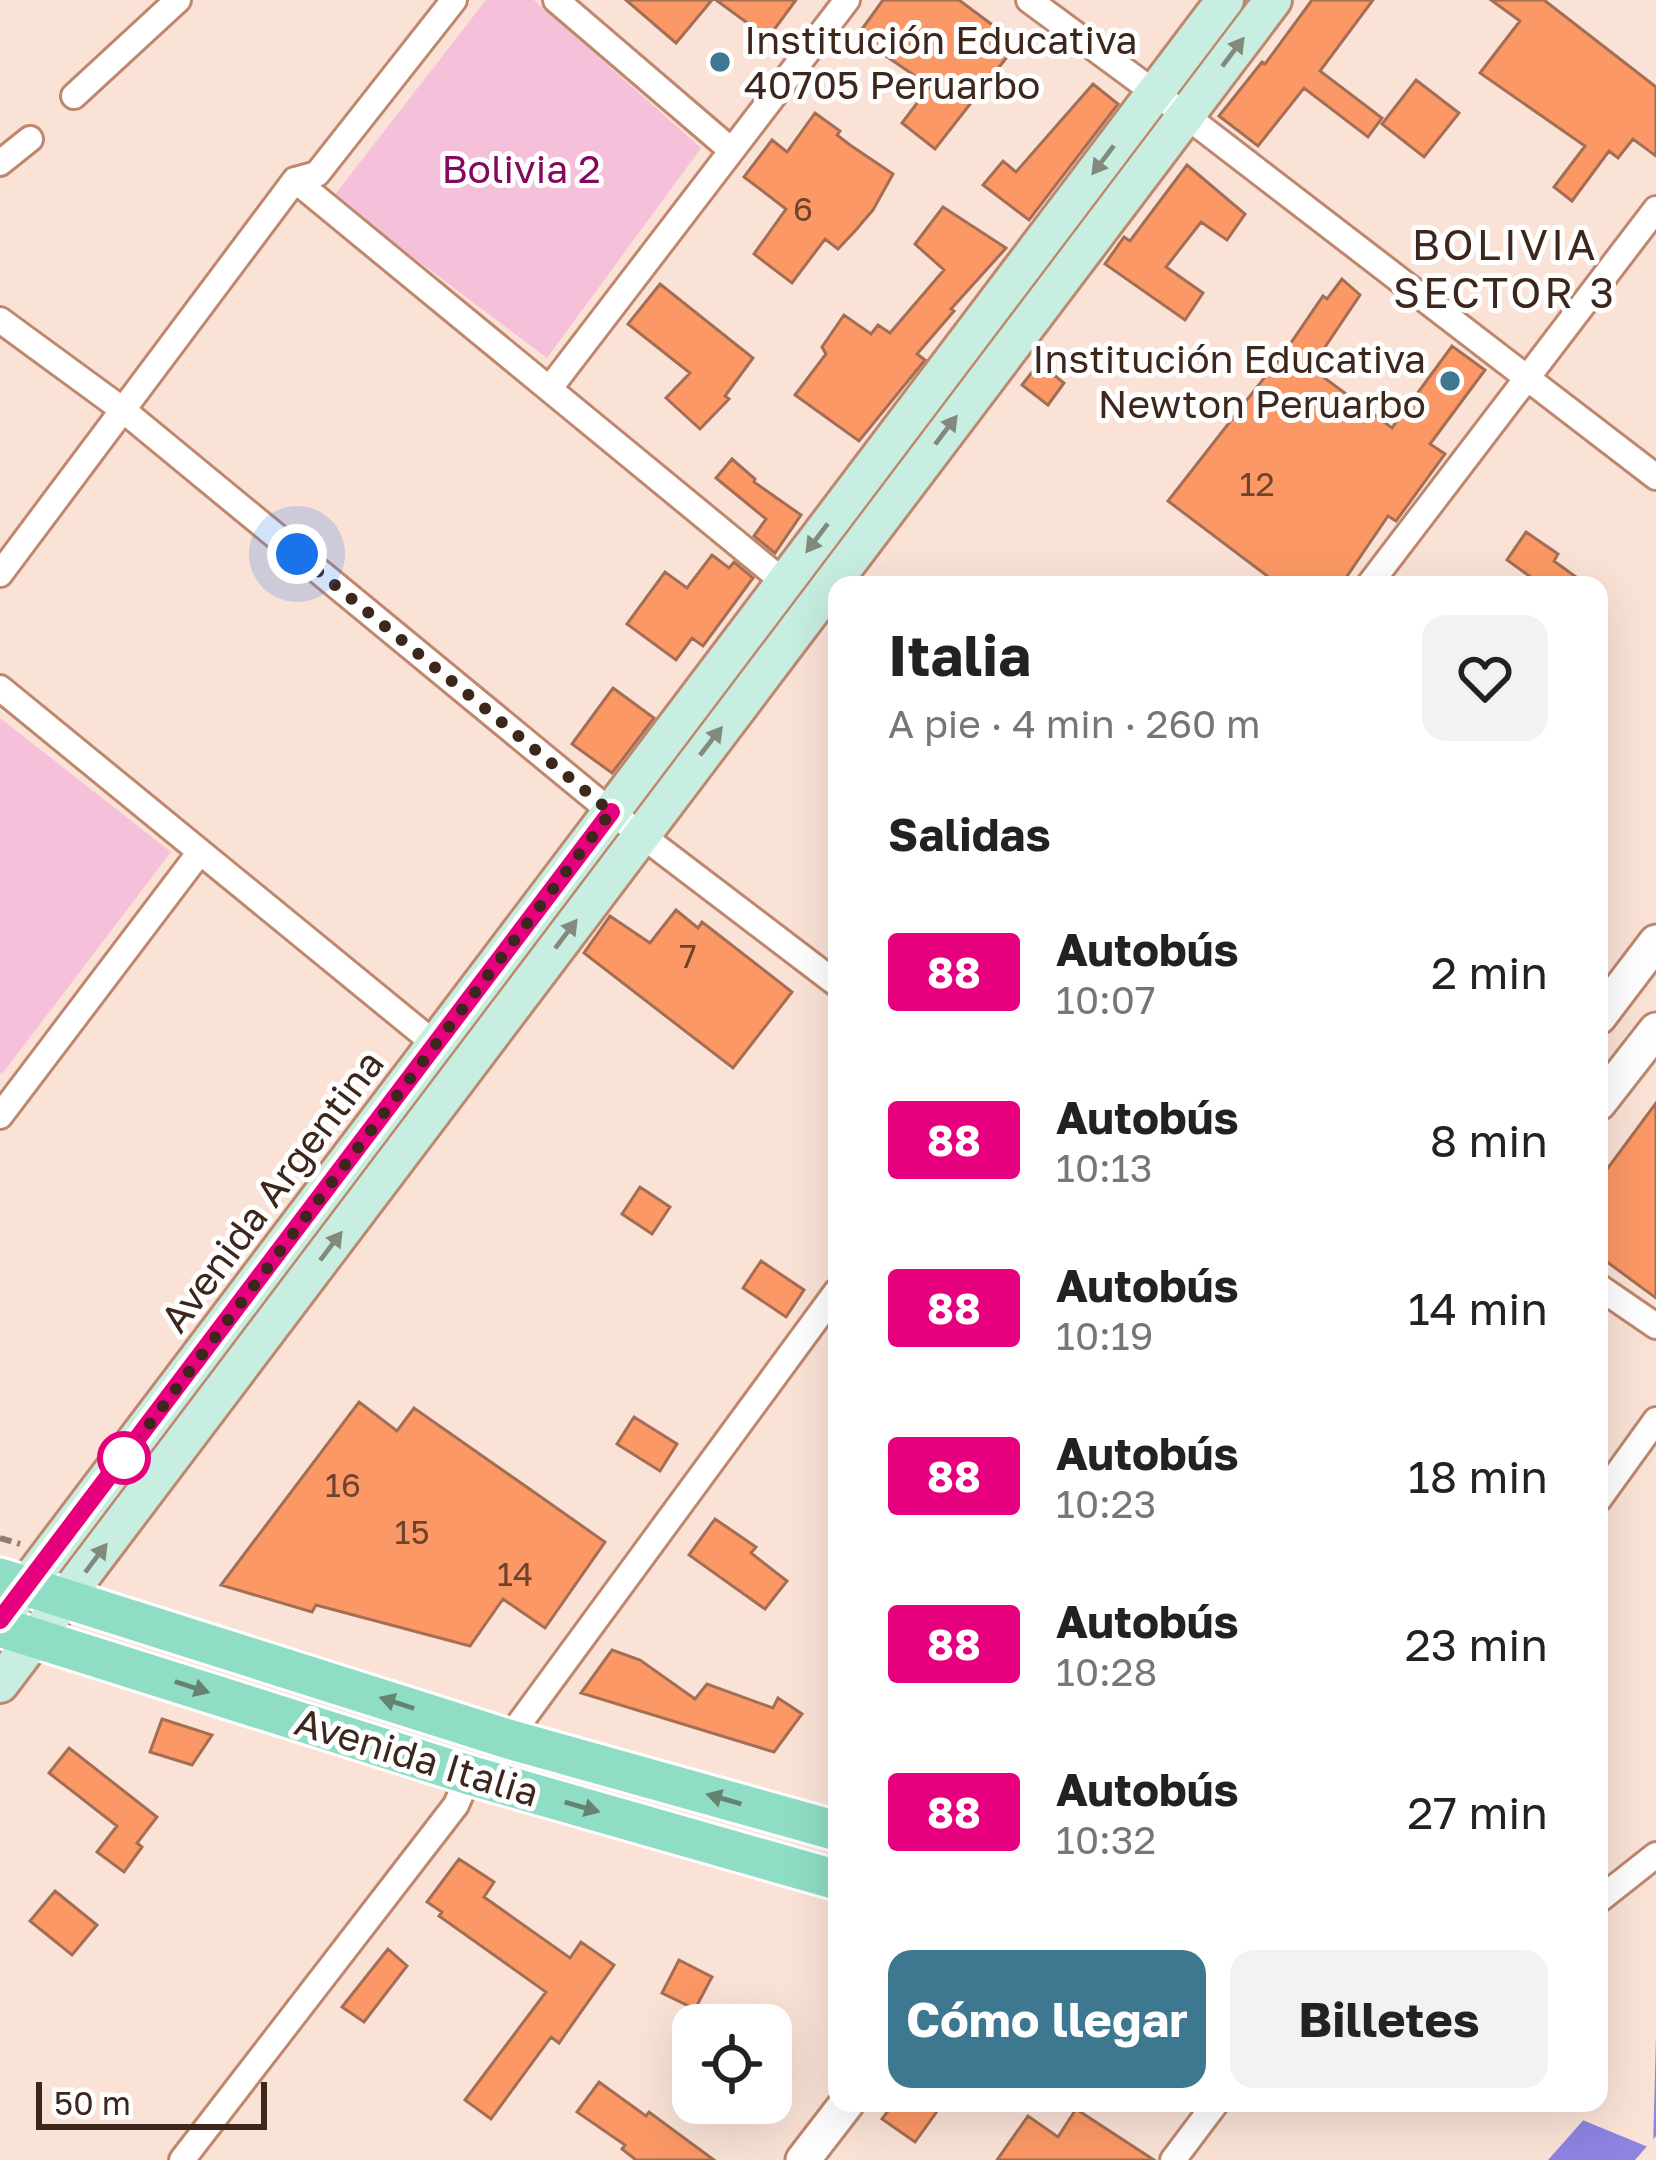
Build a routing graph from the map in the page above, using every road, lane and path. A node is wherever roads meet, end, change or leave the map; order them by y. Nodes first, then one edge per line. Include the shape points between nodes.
1 (178, 0) edge
2 (454, 0) edge
3 (556, 0) edge
4 (847, 0) edge
5 (1029, 0) edge
6 (1225, 0) edge
7 (1273, 0) edge
8 (1154, 92) junction
9 (74, 96) dead end
10 (1185, 115) junction
11 (30, 139) dead end
12 (731, 150) junction
13 (0, 163) edge
14 (295, 180) junction
15 (1656, 209) edge
16 (0, 320) edge
17 (1526, 377) junction
18 (550, 388) junction
19 (123, 410) junction
20 (1656, 477) edge
21 (0, 574) edge
22 (836, 576) edge
23 (1376, 576) edge
24 (784, 582) junction
25 (828, 586) edge
26 (0, 688) edge
27 (611, 812) junction
28 (640, 834) junction
29 (200, 852) junction
30 (1656, 942) edge
31 (828, 977) edge
32 (1608, 1005) edge
33 (1656, 1030) edge
34 (435, 1044) junction
35 (1608, 1091) edge
36 (1, 1112) edge
37 (1608, 1293) edge
38 (828, 1303) edge
39 (1656, 1326) edge
40 (1656, 1420) edge
41 (1608, 1487) edge
42 (31, 1588) edge
43 (12, 1628) edge
44 (0, 1684) edge
45 (508, 1739) junction
46 (470, 1775) junction
47 (828, 1828) edge
48 (1656, 1855) edge
49 (828, 1877) edge
50 (1608, 1893) edge
51 (840, 2112) edge
52 (1209, 2112) edge
53 (182, 2160) edge
54 (803, 2160) edge
55 (1173, 2160) edge

1 - 9 street
2 - 14 street via 316,174
3 - 12 street
4 - 12 street
5 - 8 street
6 - 8 main road, Avenida Argentina
10 -> 7 main road, Avenida Argentina
8 - 10 street
8 -> 24 main road, Avenida Argentina
10 - 17 street
22 -> 10 main road, Avenida Argentina
11 - 13 street
12 - 18 street
14 - 18 street
14 - 19 street
15 - 17 street
16 - 19 street
17 - 20 street
17 - 23 street
18 - 24 street
19 - 21 street
19 - 27 street
24 - 27 main road, Avenida Argentina
28 -> 25 main road, Avenida Argentina
26 - 29 street
27 - 28 street
27 - 34 main road, Avenida Argentina
28 - 31 street
42 -> 28 main road, Avenida Argentina
29 - 34 street
29 - 36 street
30 - 32 street
33 - 35 street
34 - 42 main road, Avenida Argentina
37 - 39 street
38 - 45 street
40 - 41 street
42 - 43 main road, Avenida Argentina
45 -> 42 main road, Avenida Italia
43 - 44 main road, Avenida Argentina
43 -> 46 main road, Avenida Italia
47 -> 45 main road, Avenida Italia
46 -> 49 main road, Avenida Italia
46 - 53 street via 456,1804
48 - 50 street
51 - 54 street
52 - 55 street

